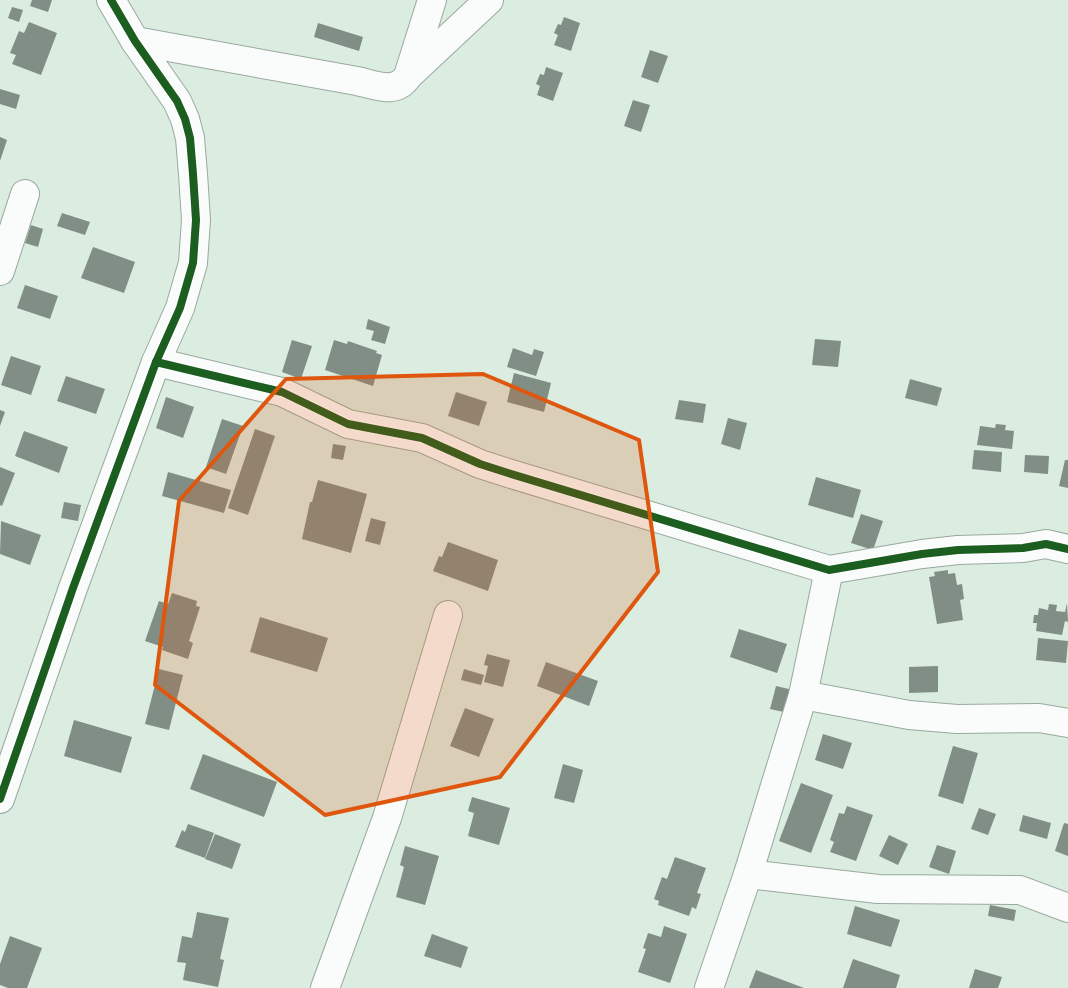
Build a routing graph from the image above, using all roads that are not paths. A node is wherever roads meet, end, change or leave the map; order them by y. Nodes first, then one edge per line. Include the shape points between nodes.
1 (112, 0) edge
2 (432, 0) edge
3 (489, 0) edge
4 (135, 41) junction
5 (408, 76) junction
6 (25, 194) dead end
7 (0, 271) edge
8 (156, 362) junction
9 (1068, 548) edge
10 (829, 570) junction
11 (448, 615) dead end
12 (803, 695) junction
13 (1068, 723) edge
14 (1, 790) edge
15 (748, 874) junction
16 (1068, 908) edge
17 (325, 988) edge
18 (709, 988) edge

1 - 4 street
2 - 5 street
3 - 5 street
4 - 5 street via 390,88 404,82
4 - 8 street via 177,101 185,118 193,174 196,220 193,263 180,308
6 - 7 street
8 - 10 street via 282,392 348,424 422,438 508,474
8 - 14 street
9 - 10 street via 1046,544 958,550
10 - 12 street
11 - 17 street via 387,818
12 - 13 street via 909,715 957,719 1039,718
12 - 15 street
15 - 16 street via 878,889 1020,890
15 - 18 street

